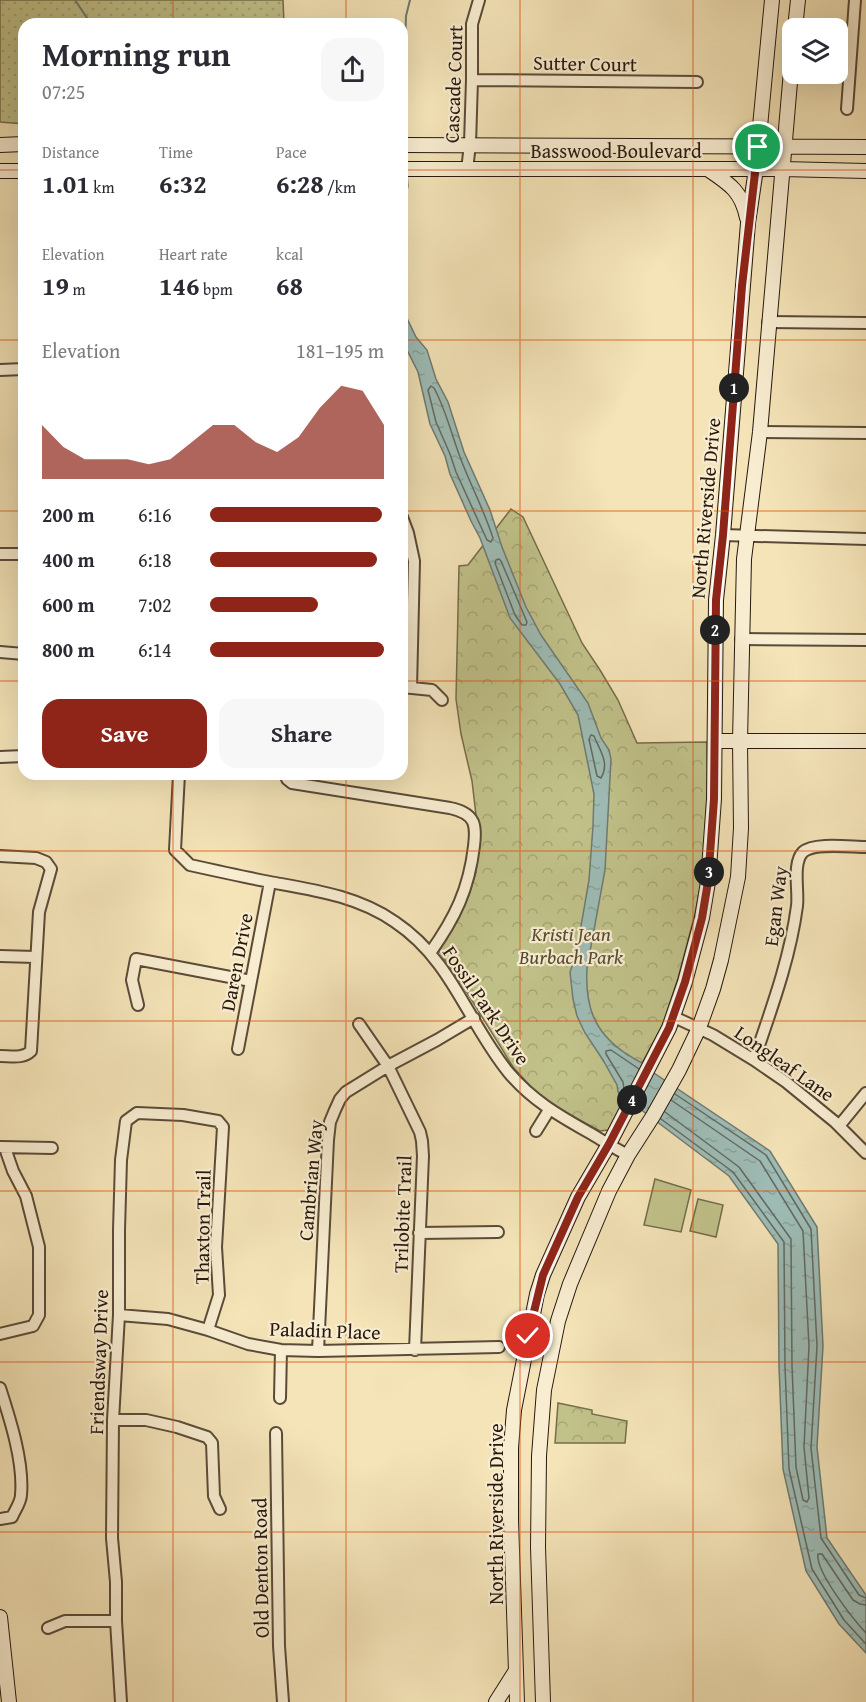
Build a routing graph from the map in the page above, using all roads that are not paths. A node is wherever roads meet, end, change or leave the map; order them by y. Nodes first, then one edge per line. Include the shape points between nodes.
1 (479, 0) edge
2 (772, 0) edge
3 (798, 0) edge
4 (855, 0) edge
5 (796, 18) edge
6 (472, 80) junction
7 (697, 82) dead end
8 (790, 84) edge
9 (847, 109) dead end
10 (18, 144) edge
11 (470, 144) junction
12 (0, 145) edge
13 (408, 145) edge
14 (758, 147) junction
15 (784, 147) junction
16 (866, 147) edge
17 (408, 169) edge
18 (756, 169) junction
19 (782, 169) junction
20 (467, 170) junction
21 (710, 170) junction
22 (0, 171) edge
23 (18, 171) edge
24 (866, 171) edge
25 (748, 224) junction
26 (768, 322) junction
27 (866, 323) edge
28 (18, 369) edge
29 (0, 370) edge
30 (760, 432) junction
31 (866, 433) edge
32 (408, 533) edge
33 (723, 535) junction
34 (747, 536) junction
35 (866, 539) edge
36 (0, 554) edge
37 (18, 554) edge
38 (741, 639) junction
39 (866, 640) edge
40 (0, 652) edge
41 (18, 654) edge
42 (408, 656) edge
43 (408, 688) edge
44 (442, 700) dead end
45 (715, 741) junction
46 (740, 741) junction
47 (866, 741) edge
48 (18, 756) edge
49 (0, 757) edge
50 (179, 780) edge
51 (288, 780) edge
52 (866, 847) edge
53 (0, 856) edge
54 (270, 882) junction
55 (430, 953) junction
56 (0, 956) edge
57 (35, 957) junction
58 (251, 981) junction
59 (138, 1005) dead end
60 (674, 1017) junction
61 (474, 1018) junction
62 (359, 1024) dead end
63 (699, 1028) junction
64 (238, 1049) dead end
65 (0, 1056) edge
66 (754, 1060) junction
67 (388, 1066) junction
68 (866, 1093) edge
69 (549, 1110) junction
70 (220, 1124) joint
71 (839, 1126) junction
72 (536, 1131) dead end
73 (609, 1144) junction
74 (2, 1147) edge
75 (52, 1148) dead end
76 (866, 1153) edge
77 (628, 1155) junction
78 (498, 1232) dead end
79 (419, 1233) junction
80 (119, 1315) junction
81 (208, 1330) junction
82 (0, 1334) edge
83 (499, 1347) dead end
84 (281, 1350) junction
85 (415, 1350) junction
86 (318, 1352) junction
87 (0, 1388) edge
88 (280, 1398) dead end
89 (113, 1420) junction
90 (276, 1433) dead end
91 (220, 1509) dead end
92 (0, 1519) edge
93 (512, 1552) junction
94 (538, 1552) junction
95 (0, 1617) edge
96 (116, 1621) junction
97 (48, 1629) dead end
98 (516, 1670) junction
99 (9, 1702) edge
100 (121, 1702) edge
101 (283, 1702) edge
102 (496, 1702) edge
103 (517, 1702) edge
104 (543, 1702) edge

1 - 6 street, Cascade Court via 472,24
2 - 14 main road, North Riverside Drive
3 - 5 main road
4 - 9 street
6 - 7 street, Sutter Court
6 - 11 street, Cascade Court
8 - 15 main road
10 - 12 main road
11 - 13 main road, Basswood Boulevard
11 - 14 main road, Basswood Boulevard
11 - 20 street, Cascade Court
14 - 15 main road, Basswood Boulevard
14 - 18 main road, North Riverside Drive
15 - 16 main road, Basswood Boulevard
15 - 19 main road
17 - 20 main road, Basswood Boulevard
18 - 19 main road, Basswood Boulevard
18 - 21 main road, Basswood Boulevard
18 - 25 main road, North Riverside Drive
19 - 24 main road, Basswood Boulevard
19 - 26 main road
20 - 21 main road, Basswood Boulevard
21 - 25 main road via 738,193
22 - 23 main road
25 - 33 main road, North Riverside Drive
26 - 27 street
26 - 30 main road
28 - 29 street
30 - 31 street
30 - 34 main road
32 - 42 street via 414,561
33 - 34 street
33 - 45 main road, North Riverside Drive via 716,600
34 - 35 street
34 - 38 main road
36 - 37 street
38 - 39 street
38 - 46 main road
40 - 41 street
43 - 44 street via 432,690
45 - 46 main road
45 - 60 main road, North Riverside Drive via 708,882
46 - 47 main road
46 - 63 main road via 738,877 721,960
48 - 49 street
50 - 54 street, Fossil Park Drive via 175,850 190,865
51 - 55 street via 450,808 470,817 475,839 463,894 452,921
52 - 66 street, Egan Way via 819,847 800,855 797,907 787,956
53 - 57 street via 36,858 51,869 39,912
54 - 55 street, Fossil Park Drive via 312,889 368,906 400,926
54 - 58 street, Daren Drive
55 - 61 street, Fossil Park Drive
56 - 57 street
57 - 65 street via 31,1051 21,1057
58 - 59 street via 136,959 132,980
58 - 64 street, Daren Drive
60 - 63 street, Longleaf Lane
60 - 73 main road, North Riverside Drive
61 - 67 street, Cambrian Way
61 - 69 street, Fossil Park Drive via 508,1071
62 - 67 street, Trilobite Trail
63 - 66 street, Longleaf Lane
63 - 77 main road via 679,1070
66 - 71 street, Longleaf Lane
67 - 79 street, Trilobite Trail via 422,1141
67 - 86 street, Cambrian Way via 346,1092 330,1122
68 - 71 street
69 - 72 street
69 - 73 street, Fossil Park Drive
70 - 80 street, Friendsway Drive via 183,1115 137,1113 126,1121 121,1160
70 - 81 street, Thaxton Trail via 223,1127 216,1247 219,1295
71 - 76 street, Longleaf Lane
73 - 77 street, Fossil Park Drive
73 - 93 main road, North Riverside Drive via 578,1197 537,1294 514,1410
74 - 75 street
74 - 82 street via 26,1196 39,1247 39,1316 33,1326
77 - 94 main road via 590,1234 558,1321 544,1390 538,1466
78 - 79 street
79 - 85 street, Trilobite Trail
80 - 81 street, Paladin Place via 168,1319
80 - 89 street, Friendsway Drive
81 - 84 street, Paladin Place
83 - 85 street, Paladin Place
84 - 86 street, Paladin Place
84 - 88 street
85 - 86 street, Paladin Place
87 - 92 street via 19,1458 22,1497 12,1516
89 - 91 street via 146,1420 207,1437 212,1443 214,1496
89 - 96 street, Friendsway Drive
90 - 101 street, Old Denton Road
93 - 94 main road
93 - 98 main road, North Riverside Drive
94 - 104 main road
95 - 99 main road
96 - 97 street via 65,1622
96 - 100 street, Friendsway Drive
98 - 102 main road
98 - 103 main road, North Riverside Drive

